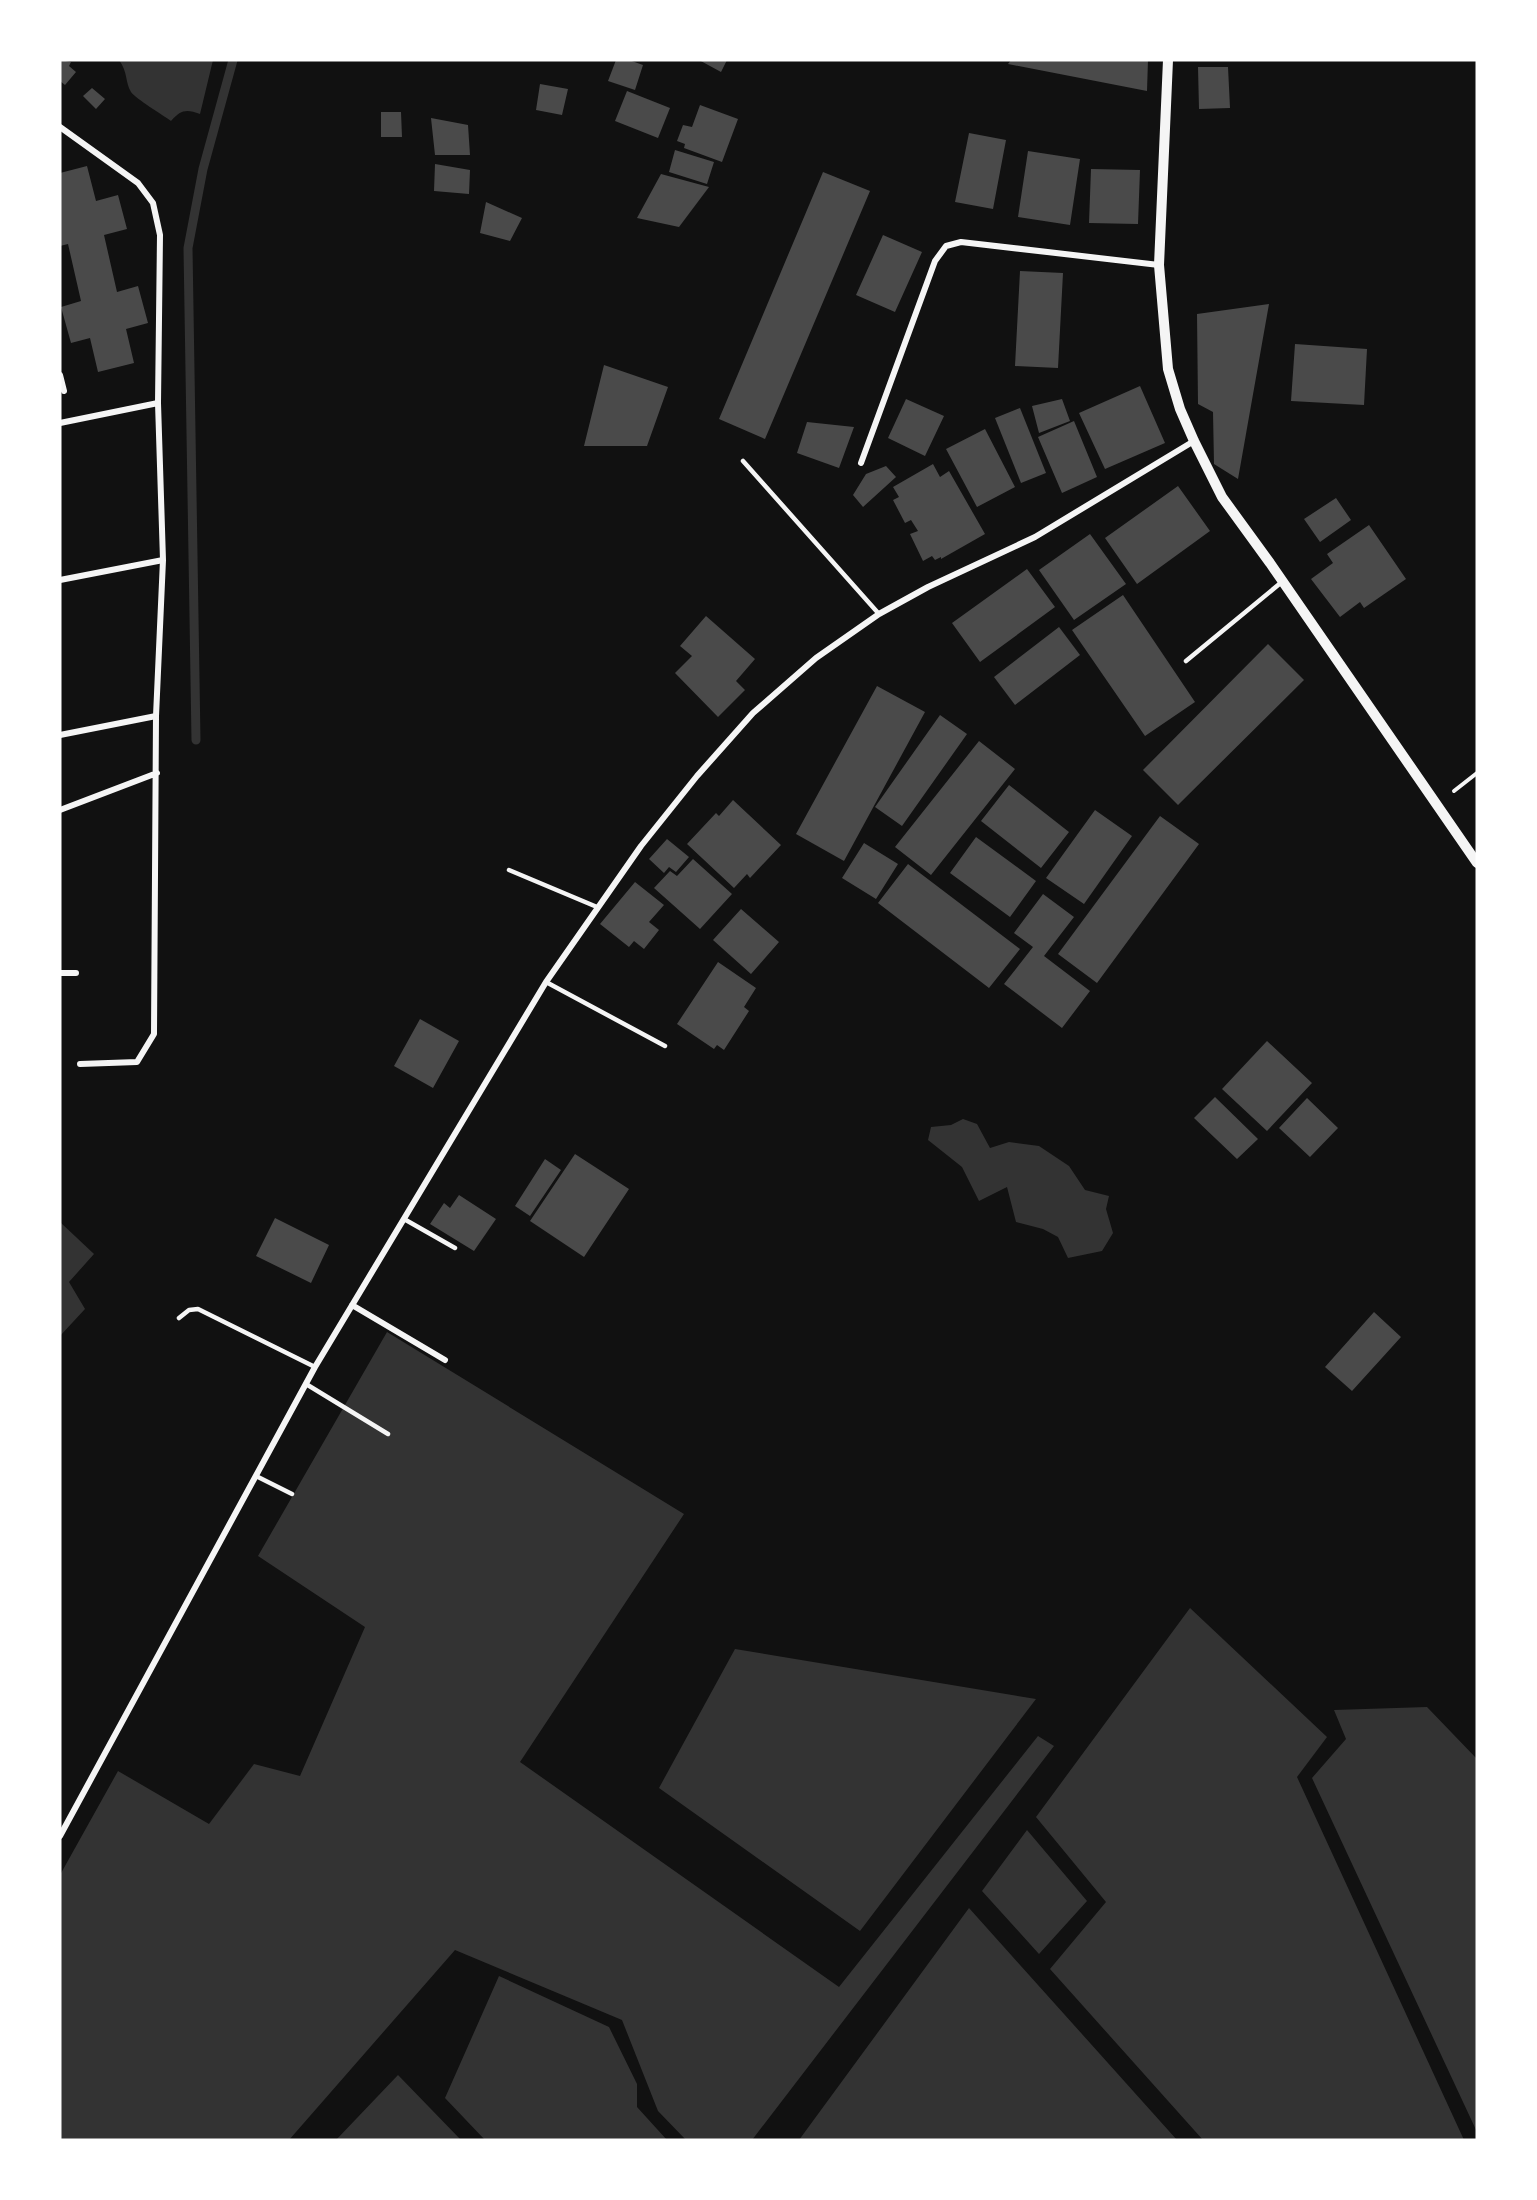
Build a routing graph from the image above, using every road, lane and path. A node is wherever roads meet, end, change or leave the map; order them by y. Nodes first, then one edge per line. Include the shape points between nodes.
1 (1168, 60) edge
2 (60, 127) edge
3 (1159, 265) junction
4 (60, 375) edge
5 (63, 391) dead end
6 (158, 403) junction
7 (60, 423) edge
8 (1194, 441) junction
9 (742, 461) dead end
10 (861, 463) dead end
11 (163, 560) junction
12 (60, 580) edge
13 (1282, 581) junction
14 (879, 614) junction
15 (1185, 661) dead end
16 (156, 716) junction
17 (60, 735) edge
18 (157, 773) junction
19 (1477, 773) edge
20 (1437, 804) junction
21 (60, 810) edge
22 (1477, 863) edge
23 (509, 870) dead end
24 (597, 907) junction
25 (60, 973) edge
26 (76, 973) dead end
27 (546, 982) junction
28 (665, 1046) dead end
29 (80, 1064) dead end
30 (404, 1219) junction
31 (455, 1248) dead end
32 (352, 1305) junction
33 (178, 1318) dead end
34 (445, 1360) dead end
35 (315, 1367) junction
36 (306, 1384) junction
37 (388, 1434) dead end
38 (256, 1476) junction
39 (292, 1494) dead end
40 (60, 1836) edge

1 - 3 street
2 - 6 street via 138,183 153,203 160,235
3 - 8 street via 1168,369
3 - 10 street via 961,242 946,246 935,261
4 - 5 street
6 - 7 street
6 - 11 street
8 - 13 street via 1222,497
8 - 14 street via 1035,537
9 - 14 lane
11 - 12 street
11 - 16 street
13 - 15 lane
13 - 20 street
14 - 24 street via 816,658 753,713 697,776
16 - 17 street
16 - 18 street
18 - 21 street
18 - 29 street via 154,1034 136,1062
19 - 20 path
20 - 22 street
23 - 24 lane
24 - 27 street
25 - 26 street
27 - 28 lane
27 - 30 street
30 - 31 lane
30 - 32 street
32 - 34 street
32 - 35 street
33 - 35 lane via 198,1309
35 - 36 street
36 - 37 lane
36 - 38 street
38 - 39 lane
38 - 40 street

